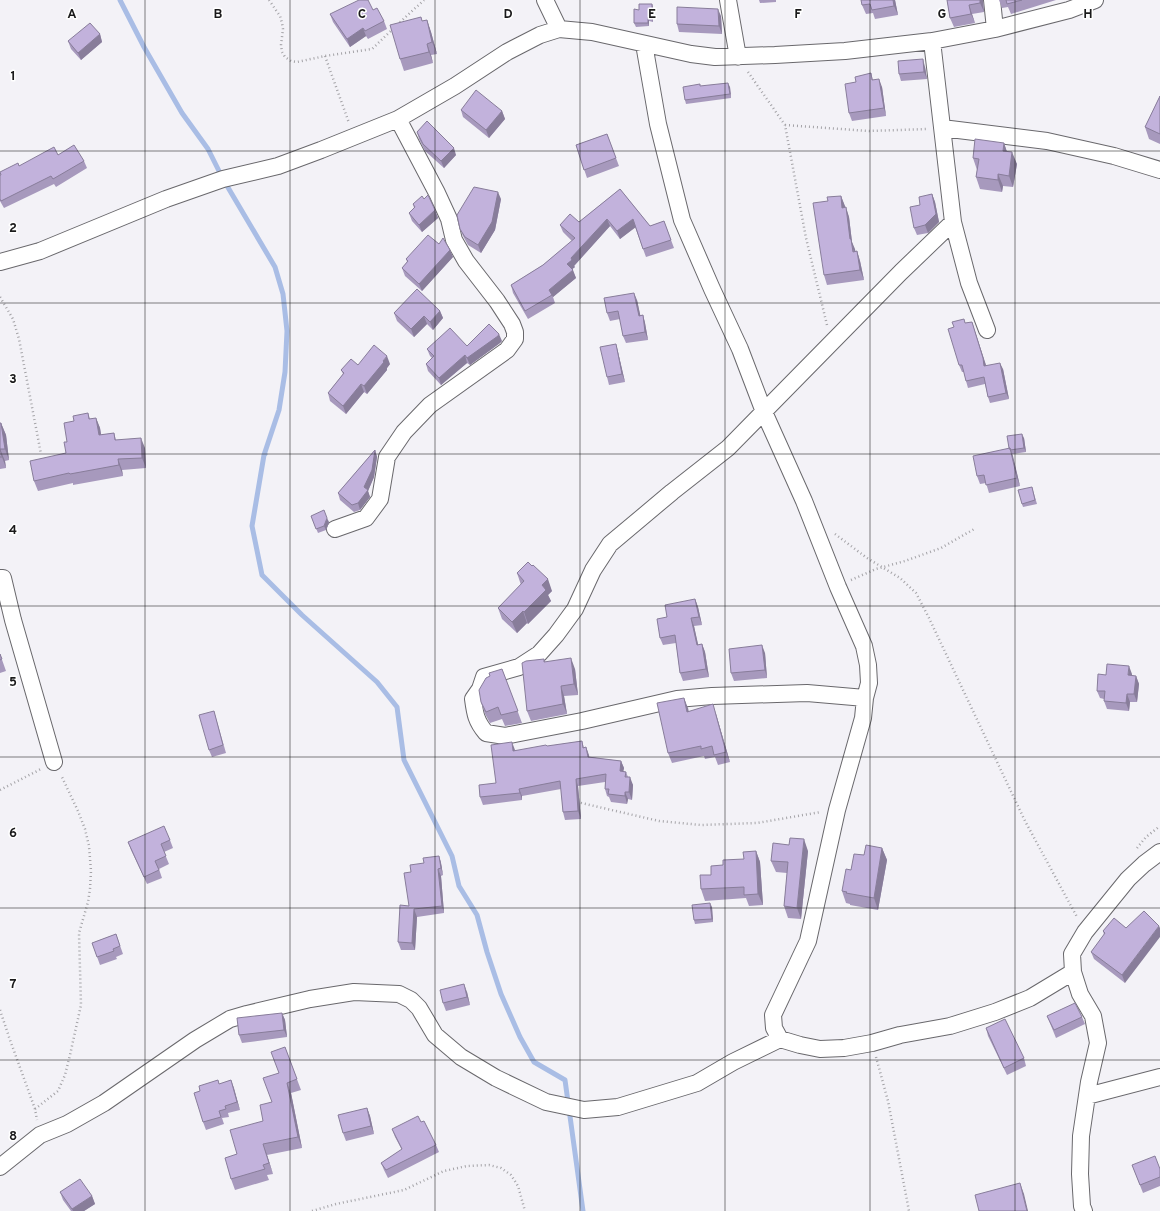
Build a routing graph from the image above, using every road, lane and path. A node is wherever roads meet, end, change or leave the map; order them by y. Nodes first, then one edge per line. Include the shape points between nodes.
1 (269, 0) edge
2 (424, 0) edge
3 (545, 0) edge
4 (728, 0) edge
5 (992, 0) edge
6 (1095, 0) edge
7 (559, 29) junction
8 (996, 29) junction
9 (932, 41) junction
10 (644, 44) junction
11 (325, 56) junction
12 (738, 57) junction
13 (398, 119) junction
14 (785, 125) junction
15 (942, 128) junction
16 (355, 137) junction
17 (1160, 170) edge
18 (953, 222) junction
19 (0, 262) edge
20 (0, 296) edge
21 (987, 330) dead end
22 (831, 344) junction
23 (764, 412) junction
24 (41, 454) dead end
25 (976, 528) dead end
26 (335, 529) dead end
27 (830, 530) dead end
28 (882, 567) junction
29 (0, 578) edge
30 (838, 586) junction
31 (865, 698) junction
32 (54, 762) junction
33 (0, 790) edge
34 (570, 801) edge
35 (837, 810) junction
36 (1160, 852) edge
37 (1085, 932) junction
38 (1073, 972) junction
39 (0, 1010) edge
40 (780, 1039) junction
41 (872, 1043) junction
42 (1160, 1077) edge
43 (1087, 1096) junction
44 (36, 1109) junction
45 (40, 1135) junction
46 (0, 1167) edge
47 (312, 1211) edge
48 (525, 1211) edge
49 (908, 1211) edge
50 (1084, 1211) edge

1 - 11 path via 282,23 281,45 285,58 297,62
2 - 11 path via 372,49
3 - 7 street
4 - 12 street
5 - 8 street
6 - 8 street via 1069,10
7 - 10 street via 592,32
7 - 13 street via 540,35 507,52
8 - 9 street
9 - 12 street via 845,51
9 - 15 street
10 - 12 street via 715,58
10 - 23 street via 658,124 682,220 740,349
11 - 16 path
12 - 14 path
13 - 16 street
13 - 26 street via 437,193 449,219 454,240 466,261 497,300 512,324 515,339 507,350 430,405 404,432 387,457 380,499 366,518
14 - 15 path via 869,131
14 - 22 path via 806,238
15 - 17 street via 1047,141 1114,156
15 - 18 street
16 - 19 street via 278,166 222,180 166,199 40,251
18 - 21 street via 969,283
18 - 22 street
20 - 24 path via 13,319 19,339
22 - 23 street
23 - 30 street
23 - 31 street via 728,448 610,544 593,570 575,609 539,654 519,667 484,677 473,699 478,724 486,733 504,736 677,699 807,693
25 - 28 path via 941,548
27 - 28 path
28 - 30 path
28 - 37 path via 900,578 916,593 930,618 1025,821
29 - 32 street via 3,578
30 - 31 street via 864,646 869,682
31 - 35 street via 863,718
32 - 33 path
32 - 44 path via 85,829 91,871 88,902 79,933 81,1005 65,1075 58,1091
34 - 35 path via 659,821 701,825 757,822
35 - 40 street via 808,941 773,1015 774,1028
36 - 37 street via 1128,879
37 - 38 street via 1072,954
38 - 41 street via 1030,998 995,1012 950,1026
38 - 43 street via 1080,994 1093,1016 1098,1043
39 - 44 path
40 - 41 street via 820,1049
40 - 45 street via 697,1083 618,1107 584,1110 546,1102 496,1078 461,1056 435,1035 419,1008 411,1000 399,994 354,992 310,999 230,1019 195,1040 104,1104
41 - 49 path via 888,1102
42 - 43 street
43 - 50 street via 1081,1136 1080,1174
44 - 45 path
45 - 46 street
47 - 48 path via 404,1190 444,1171 488,1165 501,1168 511,1175 518,1186

